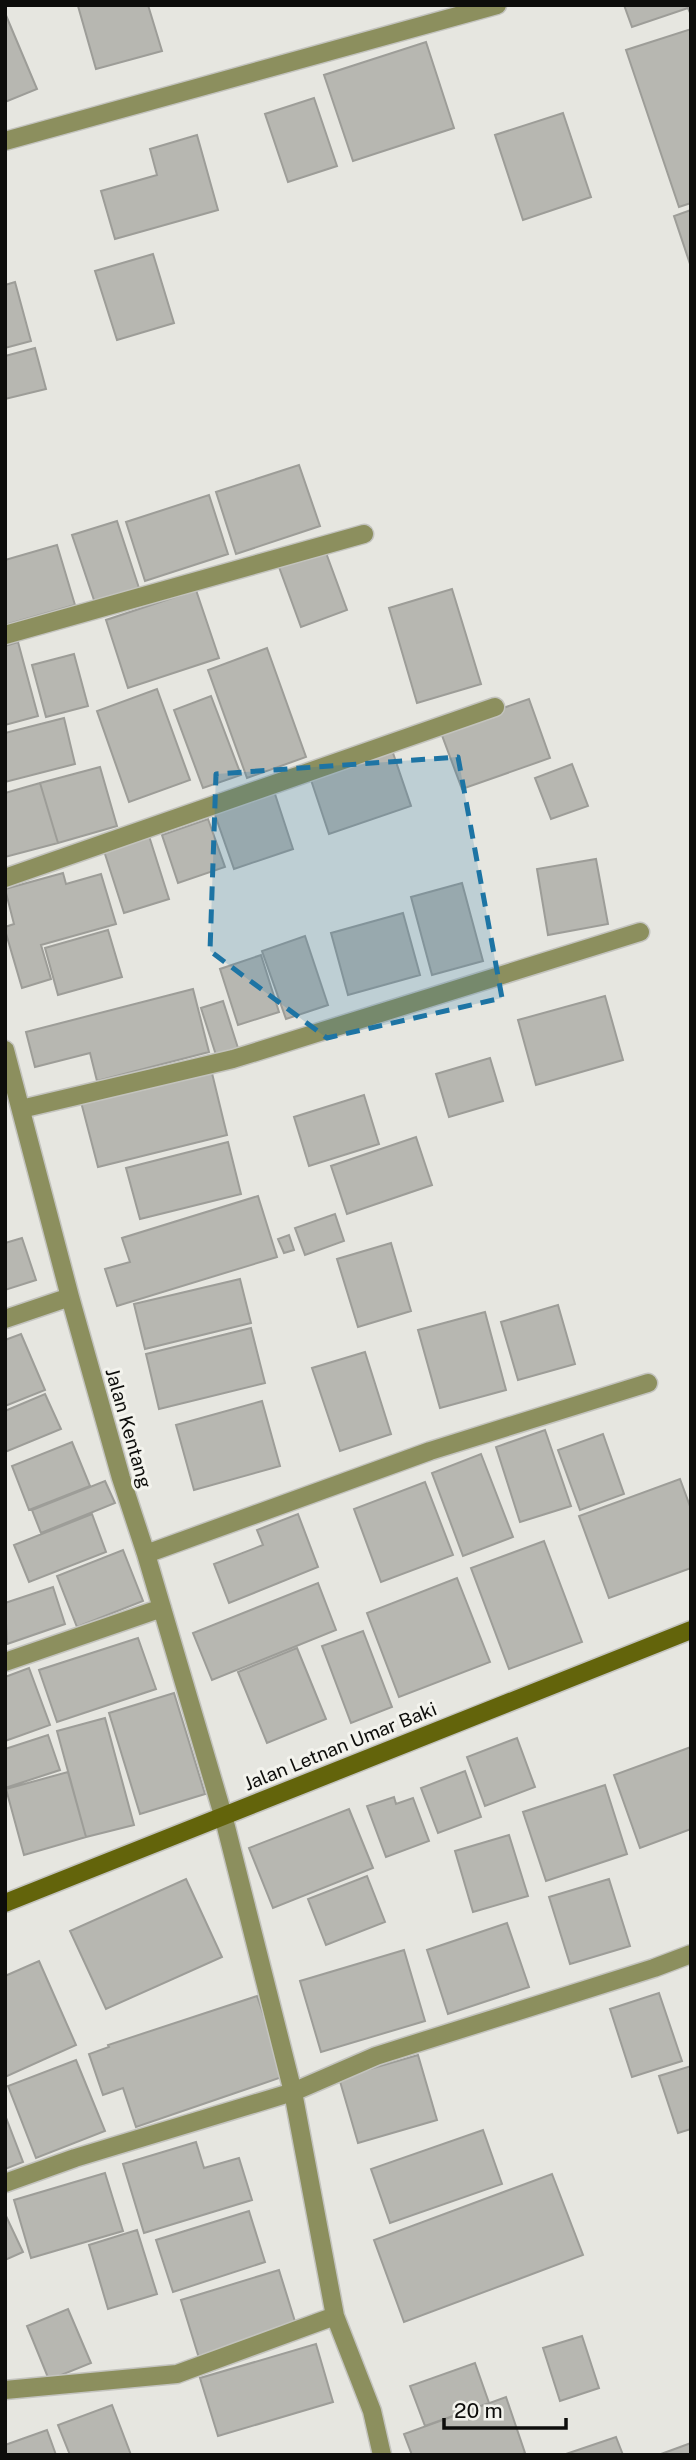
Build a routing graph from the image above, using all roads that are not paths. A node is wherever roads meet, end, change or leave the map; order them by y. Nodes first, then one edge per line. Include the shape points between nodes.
1 (497, 5) edge
2 (5, 141) edge
3 (364, 534) dead end
4 (5, 635) edge
5 (495, 707) dead end
6 (5, 878) edge
7 (640, 932) dead end
8 (5, 1050) edge
9 (20, 1109) junction
10 (70, 1297) junction
11 (5, 1319) edge
12 (648, 1383) dead end
13 (146, 1554) junction
14 (162, 1608) junction
15 (691, 1630) edge
16 (5, 1662) edge
17 (223, 1815) junction
18 (5, 1903) edge
19 (691, 1954) edge
20 (293, 2092) junction
21 (5, 2183) edge
22 (335, 2316) junction
23 (5, 2390) edge
24 (382, 2455) edge

1 - 2 street
3 - 4 street
5 - 6 street
7 - 9 street via 233,1059
8 - 9 street, Jalan Kentang
9 - 10 street, Jalan Kentang
10 - 11 street
10 - 13 street, Jalan Kentang
12 - 13 street via 430,1451
13 - 14 street, Jalan Kentang
14 - 16 street
14 - 17 street, Jalan Kentang
15 - 17 street, Jalan Letnan Umar Baki
17 - 18 street, Jalan Letnan Umar Baki
17 - 20 street, Jalan Kentang
19 - 20 street via 376,2056
20 - 21 street
20 - 22 street, Jalan Kentang
22 - 23 street via 177,2374
22 - 24 street, Jalan Kentang via 372,2411

